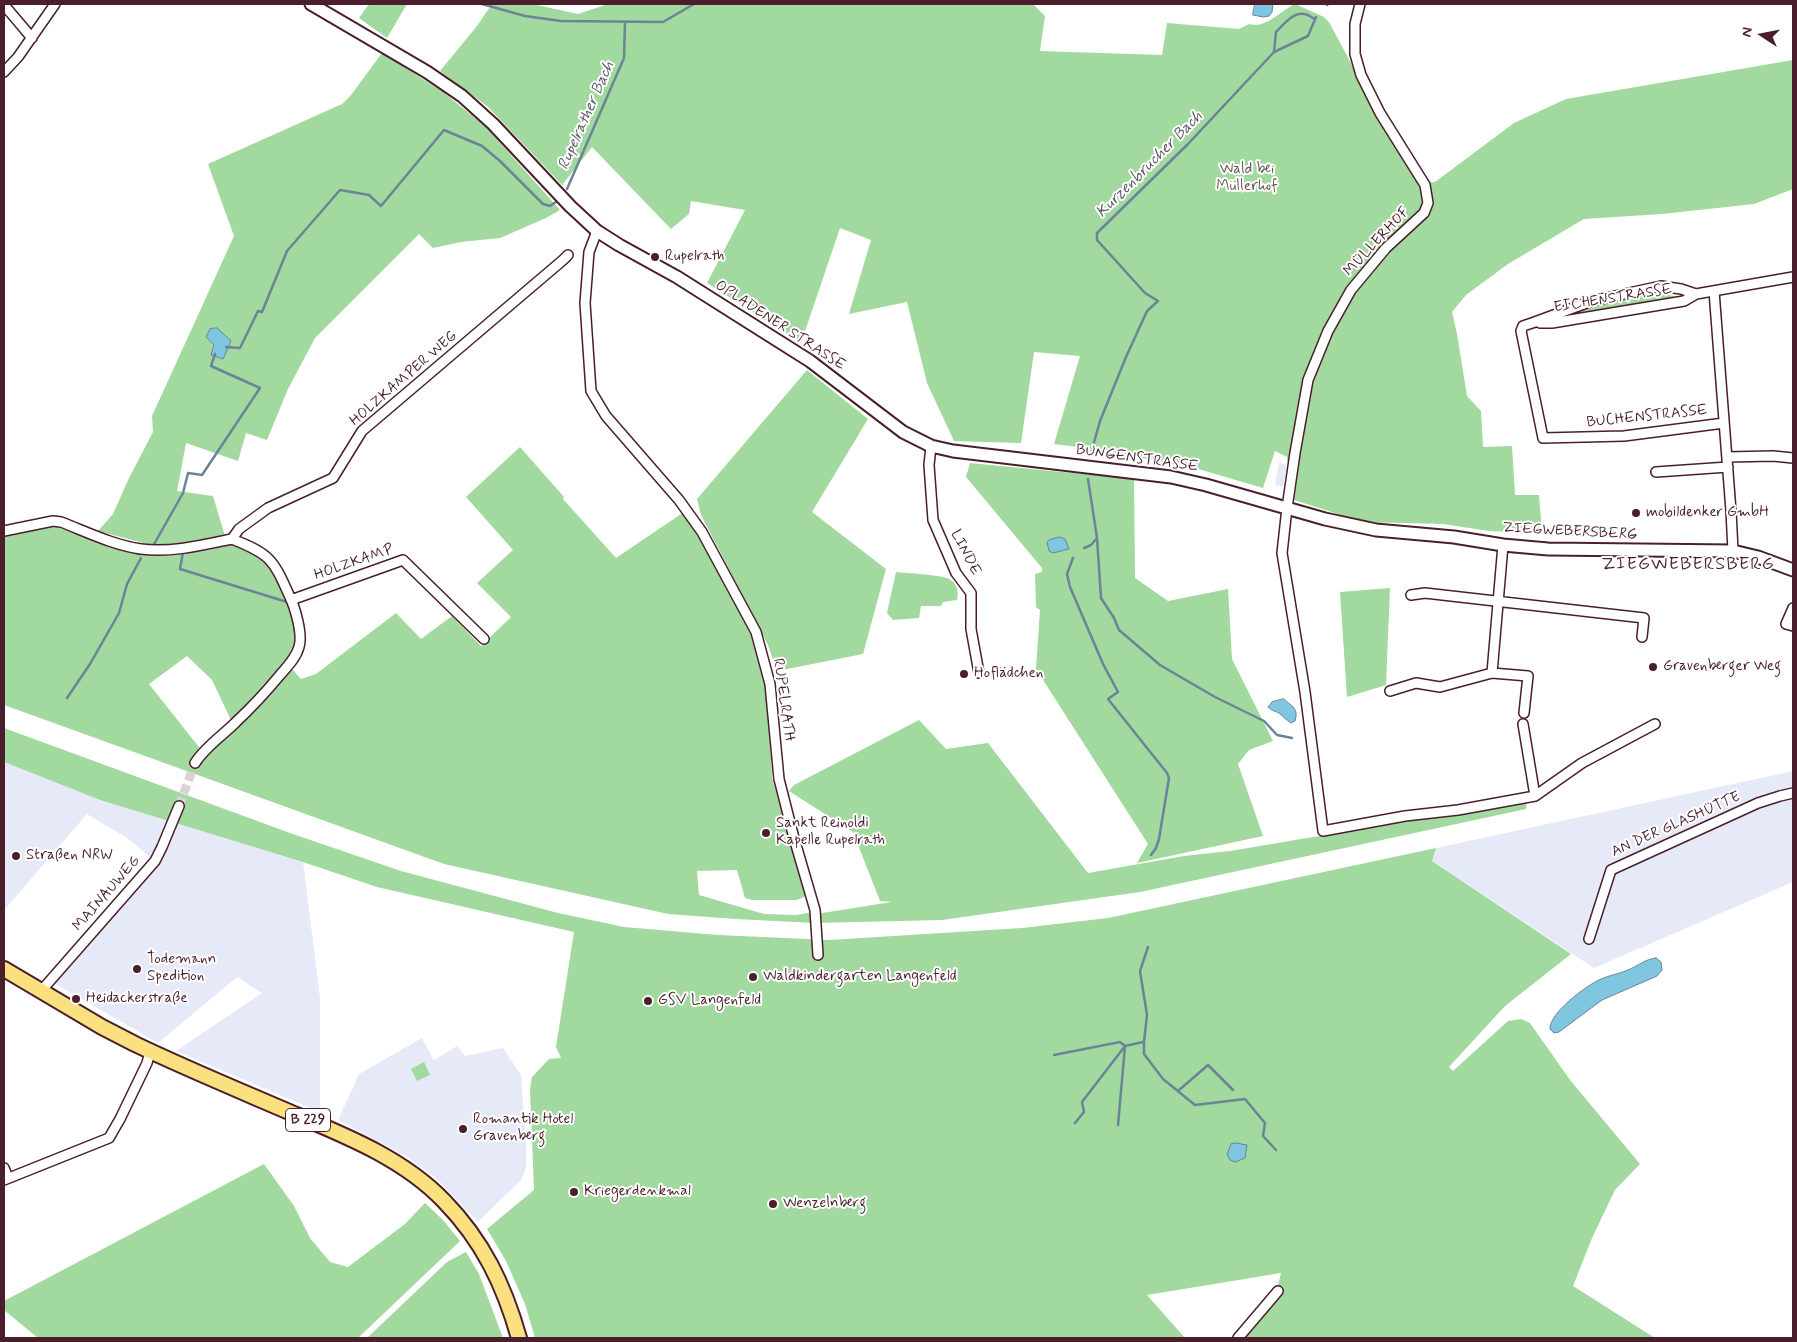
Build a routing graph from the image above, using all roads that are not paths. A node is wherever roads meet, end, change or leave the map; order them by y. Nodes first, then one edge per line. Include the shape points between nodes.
1 (55, 4) edge
2 (312, 4) edge
3 (1360, 4) edge
4 (4, 5) edge
5 (32, 38) junction
6 (4, 72) edge
7 (597, 230) junction
8 (568, 255) dead end
9 (1793, 277) edge
10 (1714, 291) junction
11 (1696, 294) junction
12 (1532, 323) junction
13 (1724, 423) junction
14 (1543, 438) joint
15 (931, 446) junction
16 (1727, 457) junction
17 (1793, 458) edge
18 (1041, 462) joint
19 (1728, 467) junction
20 (1656, 472) dead end
21 (1287, 508) junction
22 (4, 531) edge
23 (232, 539) junction
24 (1504, 545) junction
25 (1733, 551) junction
26 (1793, 570) edge
27 (1411, 595) dead end
28 (291, 600) junction
29 (1498, 601) junction
30 (1793, 608) edge
31 (1793, 626) edge
32 (1642, 637) dead end
33 (484, 639) dead end
34 (979, 673) dead end
35 (1492, 674) junction
36 (1390, 691) dead end
37 (1524, 714) dead end
38 (1523, 724) dead end
39 (1655, 724) dead end
40 (194, 763) tunnel mouth
41 (1793, 793) edge
42 (1535, 796) junction
43 (179, 806) tunnel mouth
44 (1588, 939) dead end
45 (818, 954) dead end
46 (4, 969) edge
47 (41, 991) junction
48 (150, 1052) junction
49 (4, 1168) edge
50 (6, 1179) edge
51 (1278, 1291) dead end
52 (519, 1338) edge
53 (1238, 1338) edge

1 - 5 street
2 - 7 main road, OPLADENER STRASSE via 462,96
3 - 21 street, MÜLLERHOF via 1355,24 1355,54 1380,113 1425,185 1427,207 1386,248 1351,290 1328,331 1308,380
4 - 5 street
5 - 6 street
7 - 15 main road, OPLADENER STRASSE via 678,277 819,367 903,432
7 - 45 street, RUPELRATH via 589,252 584,303 591,391 616,429 679,500 702,532 756,632 770,684 779,778 815,910
8 - 23 street, HOLZKAMPER WEG via 362,431 333,478 268,508
9 - 10 street, EICHENSTRASSE
10 - 11 street, EICHENSTRASSE
10 - 13 street
11 - 12 street, EICHENSTRASSE via 1684,301 1552,323
11 - 12 street, EICHENSTRASSE via 1661,286 1592,301
12 - 14 street, EICHENSTRASSE via 1523,326 1521,331
13 - 14 street, BUCHENSTRASSE via 1624,436
13 - 16 street
15 - 18 main road, OPLADENER STRASSE
15 - 34 street, LINDE via 929,465 933,520 956,573 971,593 971,629
16 - 17 street
16 - 19 street
18 - 21 main road, BUNGENSTRASSE via 1171,477
19 - 20 street
19 - 25 street
21 - 24 main road, ZIEGWEBERSBERG via 1376,530
21 - 42 street via 1282,553 1324,831
22 - 23 street via 54,521 117,543 152,550 200,546
23 - 28 street via 250,546 272,561
24 - 25 main road, ZIEGWEBERSBERG via 1548,549
24 - 29 street
25 - 26 main road, ZIEGWEBERSBERG
27 - 29 street via 1425,592
28 - 33 street, HOLZKAMP via 403,560
28 - 40 street via 300,640 298,651 254,704
29 - 32 street via 1644,618
29 - 35 street
30 - 31 street via 1786,624
35 - 36 street via 1440,687 1416,683
35 - 37 street via 1528,676
38 - 42 street
39 - 42 street via 1582,763
41 - 44 street, AN DER GLASHÜTTE via 1758,803 1610,870
43 - 47 street, MAINAUWEG via 155,861
46 - 47 main road, B 229
47 - 48 main road, B 229
48 - 50 street via 109,1138
48 - 52 main road, B 229 via 338,1133 421,1180 444,1200 491,1264
49 - 50 street
51 - 53 street

